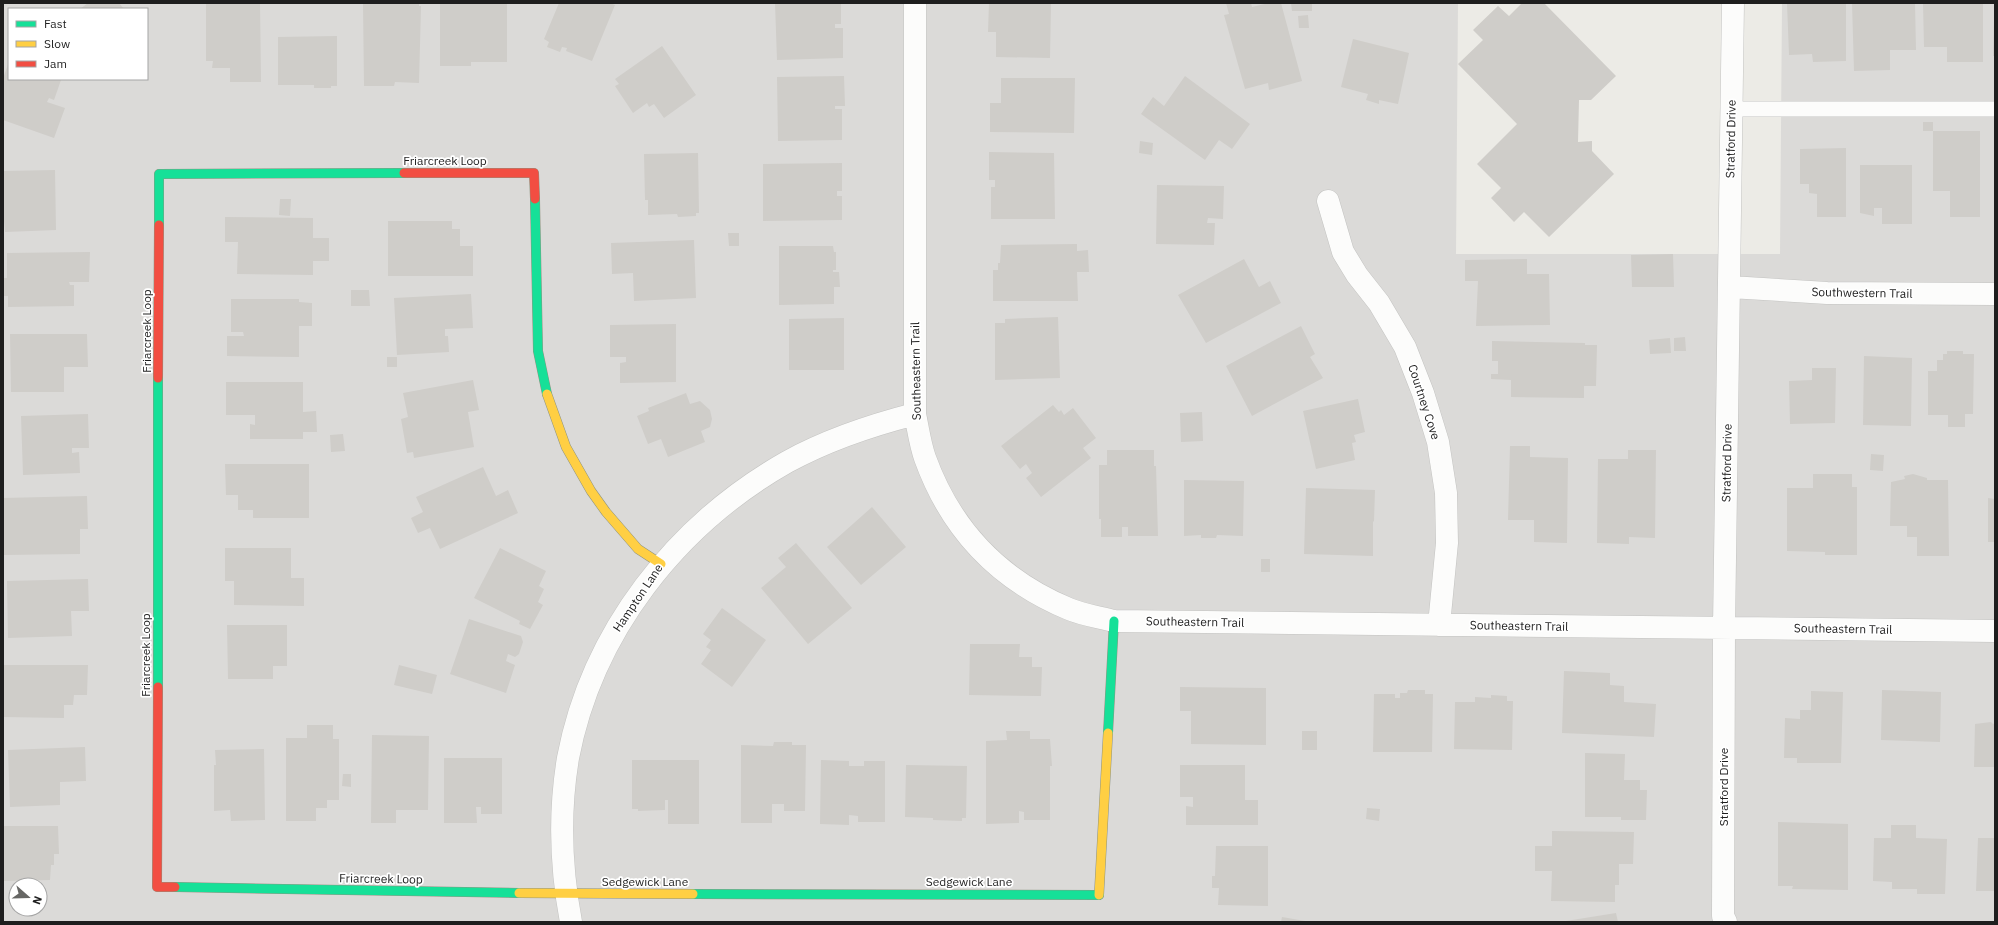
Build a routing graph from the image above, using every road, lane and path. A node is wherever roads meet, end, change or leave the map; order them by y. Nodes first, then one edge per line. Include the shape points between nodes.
1 (916, 3) edge
2 (1733, 3) edge
3 (1995, 109) edge
4 (1732, 110) junction
5 (1328, 201) dead end
6 (1730, 287) junction
7 (1995, 294) edge
8 (915, 414) junction
9 (661, 564) junction
10 (1114, 621) junction
11 (1439, 625) junction
12 (1724, 628) junction
13 (1995, 631) edge
14 (566, 894) junction
15 (570, 922) edge
16 (1726, 922) edge

1 - 8 street, Southeastern Trail
2 - 4 street, Stratford Drive
3 - 4 lane
4 - 6 street, Stratford Drive
5 - 11 street, Courtney Cove via 1343,252 1379,303 1405,347 1438,442 1446,493 1447,543
6 - 7 street, Southwestern Trail via 1827,293
6 - 12 street, Stratford Drive
8 - 9 street, Hampton Lane via 838,439 788,462 742,492 699,525
8 - 10 street, Southeastern Trail via 925,457 941,497 965,534 996,566 1031,591 1071,610
9 - 14 street, Hampton Lane via 629,608 601,655 582,706 568,759 563,814 563,868
9 - 14 street, Friarcreek Loop via 641,551 606,513 578,471 556,425 542,376 538,351 534,173 159,174 157,888
10 - 11 street, Southeastern Trail
10 - 14 street, Sedgewick Lane via 1099,895
11 - 12 street, Southeastern Trail
12 - 13 street, Southeastern Trail
12 - 16 street, Stratford Drive
14 - 15 street, Hampton Lane

